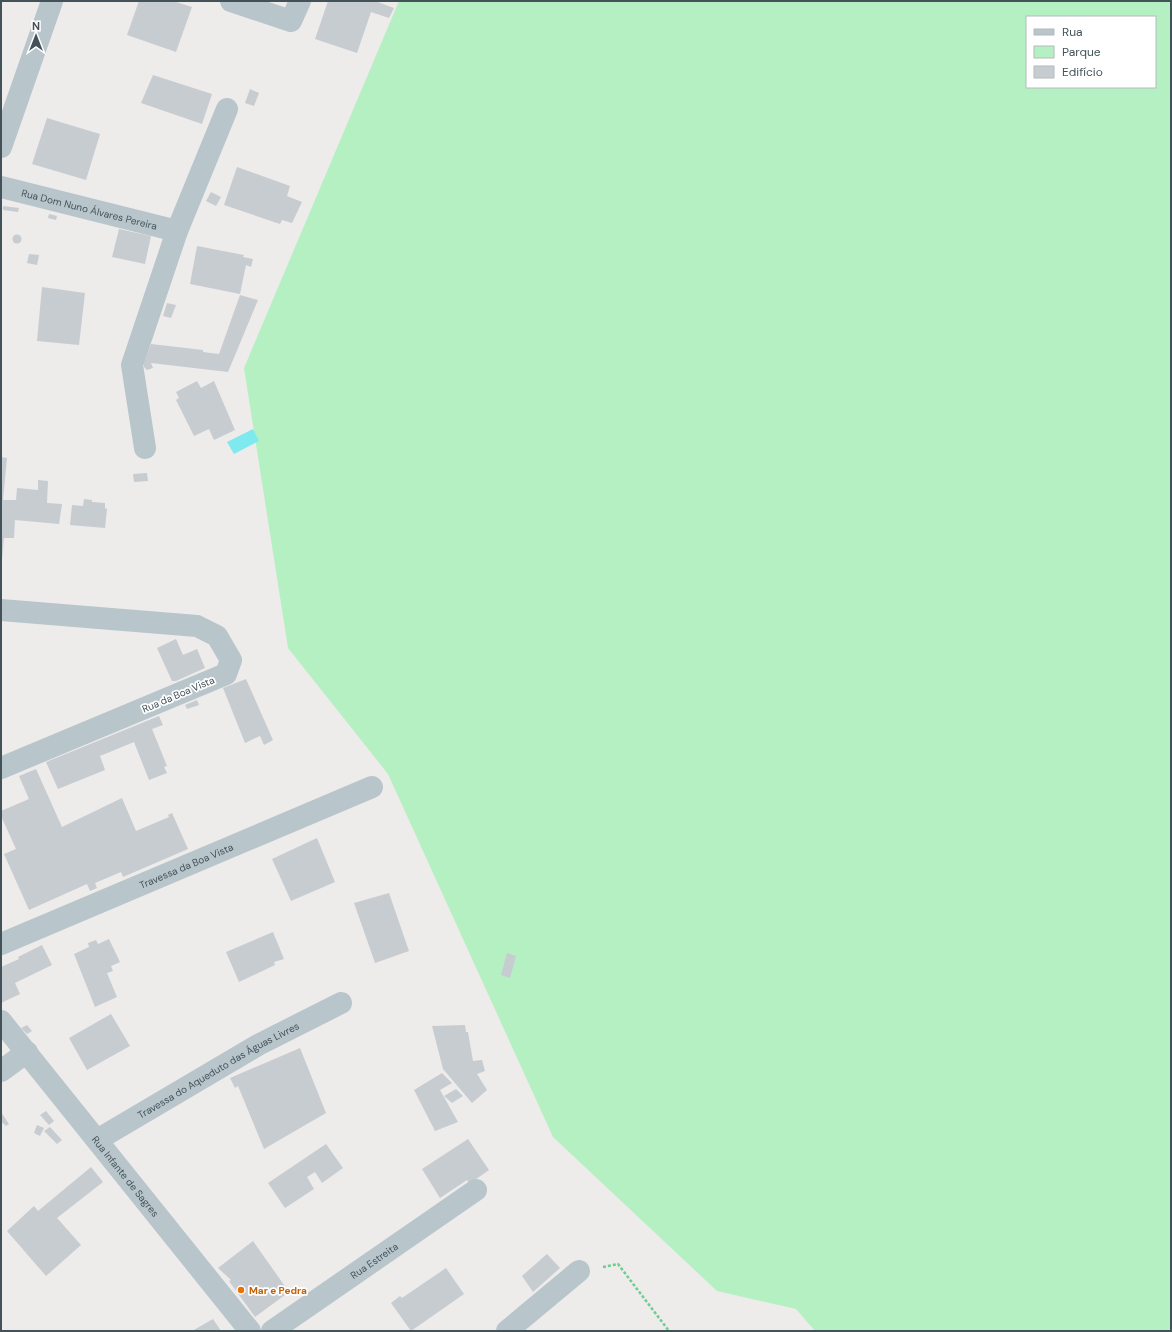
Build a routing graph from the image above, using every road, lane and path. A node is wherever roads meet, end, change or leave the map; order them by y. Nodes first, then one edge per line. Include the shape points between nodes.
1 (52, 1) edge
2 (231, 1) edge
3 (300, 1) edge
4 (227, 109) dead end
5 (1, 147) edge
6 (1, 187) edge
7 (177, 231) junction
8 (145, 448) dead end
9 (1, 610) edge
10 (1, 768) edge
11 (372, 786) dead end
12 (1, 944) edge
13 (341, 1003) dead end
14 (1, 1021) edge
15 (27, 1052) junction
16 (1, 1071) edge
17 (97, 1140) junction
18 (476, 1190) dead end
19 (579, 1271) joint
20 (250, 1331) edge
21 (272, 1331) edge
22 (507, 1331) edge
23 (669, 1331) edge

1 - 5 street
2 - 3 street via 291,21
4 - 7 street
6 - 7 street, Rua Dom Nuno Álvares Pereira
7 - 8 street via 132,365
9 - 10 street, Rua da Boa Vista via 197,626 217,636 231,660 226,674
11 - 12 street, Travessa da Boa Vista
13 - 17 street, Travessa do Aqueduto das Águas Livres via 258,1045
14 - 15 street, Rua Infante de Sagres
15 - 16 street
15 - 17 street, Rua Infante de Sagres
17 - 20 street, Rua Infante de Sagres
18 - 21 street, Rua Estreita
19 - 22 street
19 - 23 path via 618,1264

